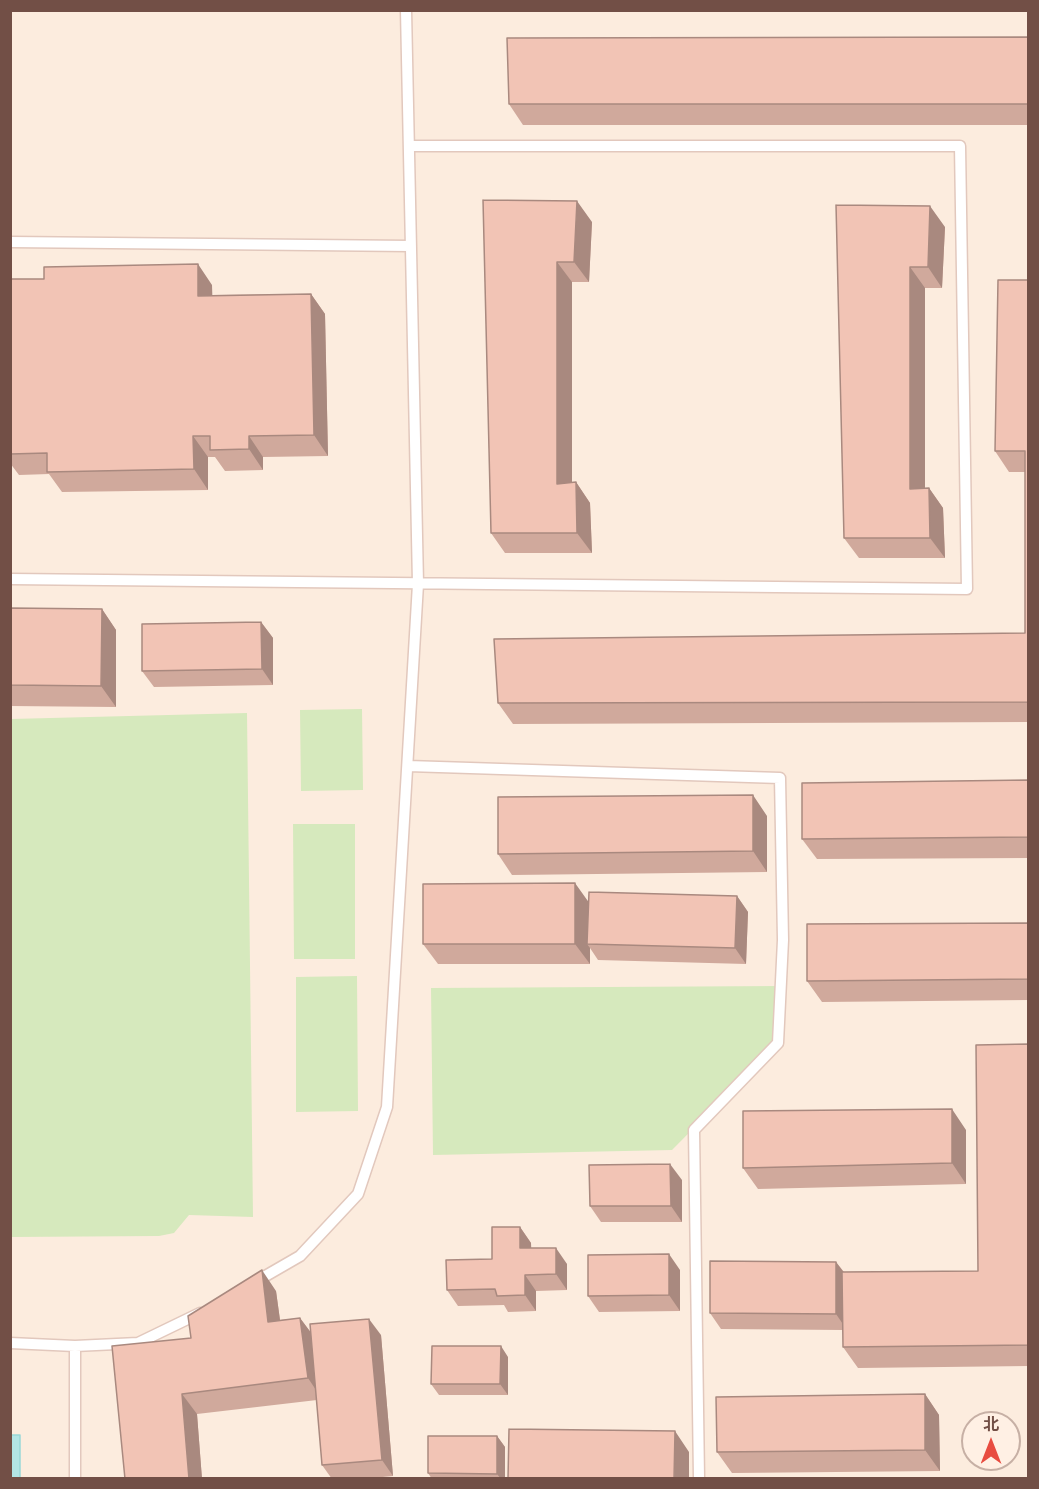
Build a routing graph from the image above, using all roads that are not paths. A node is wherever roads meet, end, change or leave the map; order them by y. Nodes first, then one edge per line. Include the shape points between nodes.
1 (406, 10) edge
2 (409, 146) junction
3 (10, 242) edge
4 (411, 246) junction
5 (10, 579) edge
6 (418, 584) junction
7 (408, 766) junction
8 (244, 1288) edge
9 (206, 1310) edge
10 (10, 1342) edge
11 (75, 1346) junction
12 (75, 1479) edge
13 (699, 1479) edge

1 - 2 lane
2 - 4 lane
2 - 6 lane via 960,146 967,589
3 - 4 lane
4 - 6 lane
5 - 6 lane
6 - 7 lane
7 - 8 lane via 387,1107 358,1194 300,1256
7 - 13 lane via 780,778 783,940 778,1043 694,1130
9 - 11 lane via 138,1343
10 - 11 lane
11 - 12 lane

